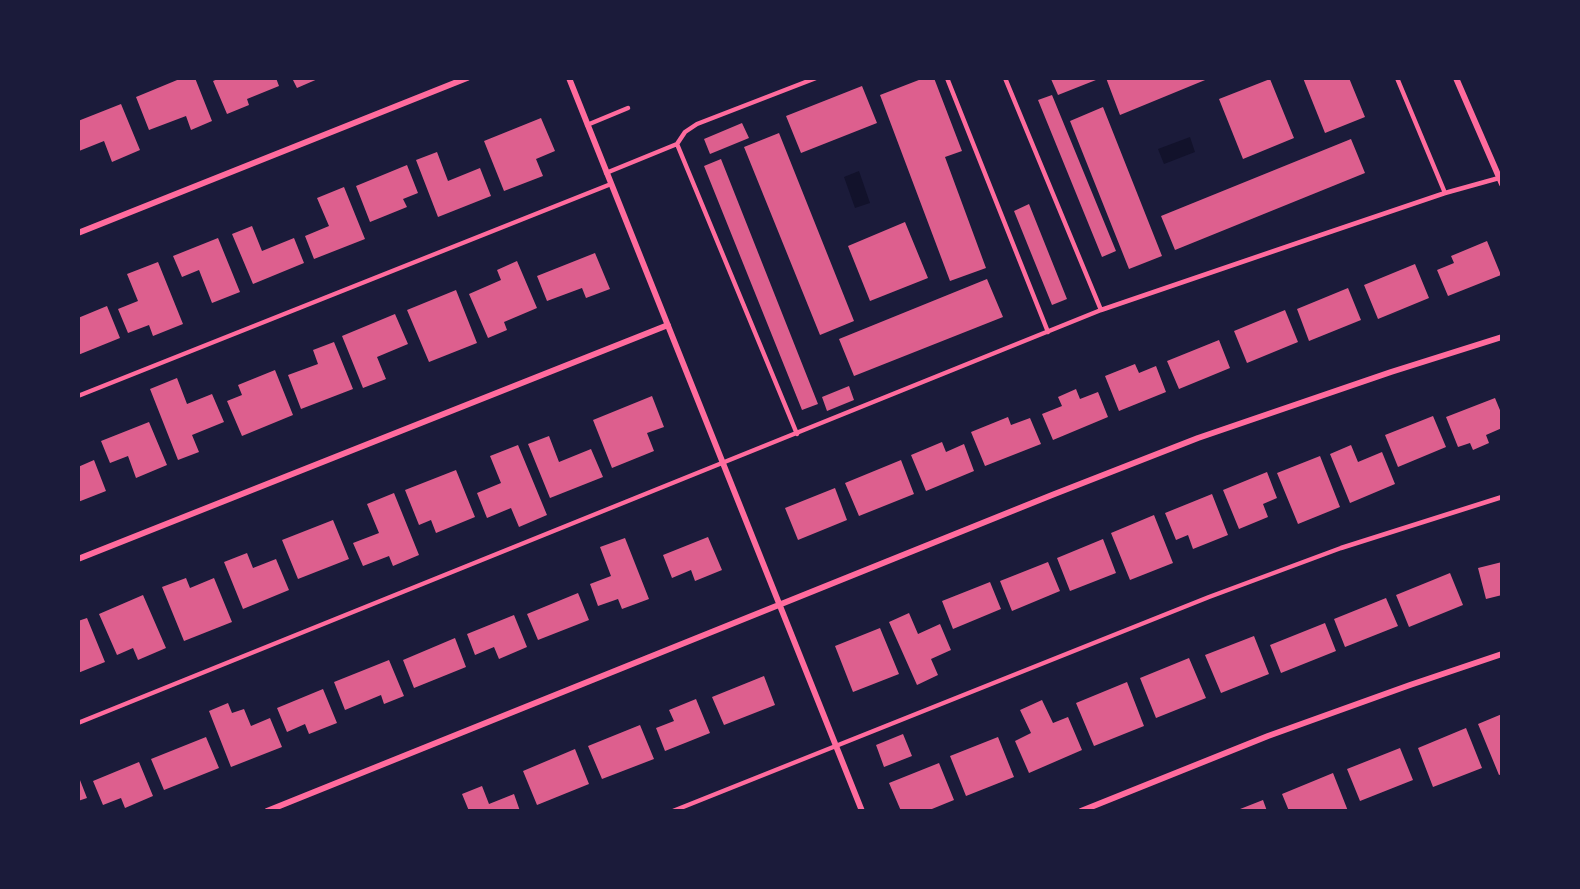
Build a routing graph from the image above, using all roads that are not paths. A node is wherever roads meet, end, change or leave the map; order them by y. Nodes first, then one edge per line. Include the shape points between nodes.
1 (467, 78) edge
2 (569, 78) edge
3 (816, 78) edge
4 (947, 78) edge
5 (1005, 78) edge
6 (1397, 78) edge
7 (1456, 78) edge
8 (628, 108) dead end
9 (587, 125) junction
10 (677, 144) junction
11 (606, 173) junction
12 (1501, 181) edge
13 (611, 184) junction
14 (1445, 194) junction
15 (78, 233) edge
16 (1101, 310) junction
17 (668, 325) junction
18 (1048, 332) junction
19 (1502, 337) edge
20 (78, 396) edge
21 (797, 434) junction
22 (724, 463) junction
23 (1502, 497) edge
24 (78, 559) edge
25 (779, 605) junction
26 (1502, 654) edge
27 (78, 723) edge
28 (836, 746) junction
29 (267, 811) edge
30 (673, 811) edge
31 (862, 811) edge
32 (1081, 811) edge

1 - 15 street
2 - 9 street
3 - 10 lane via 697,124
4 - 18 lane
5 - 16 lane
6 - 14 lane
7 - 12 street
8 - 9 lane
9 - 11 street
10 - 11 lane
10 - 21 lane
11 - 13 street
12 - 14 lane
13 - 17 street
13 - 20 lane
14 - 16 lane
16 - 18 lane
17 - 22 street
17 - 24 street
18 - 21 lane
19 - 25 street via 1198,438
21 - 22 lane
22 - 25 street
22 - 27 lane
23 - 28 lane via 1341,548 1231,589
25 - 28 street
25 - 29 street
26 - 32 street via 1268,736
28 - 30 lane
28 - 31 street

